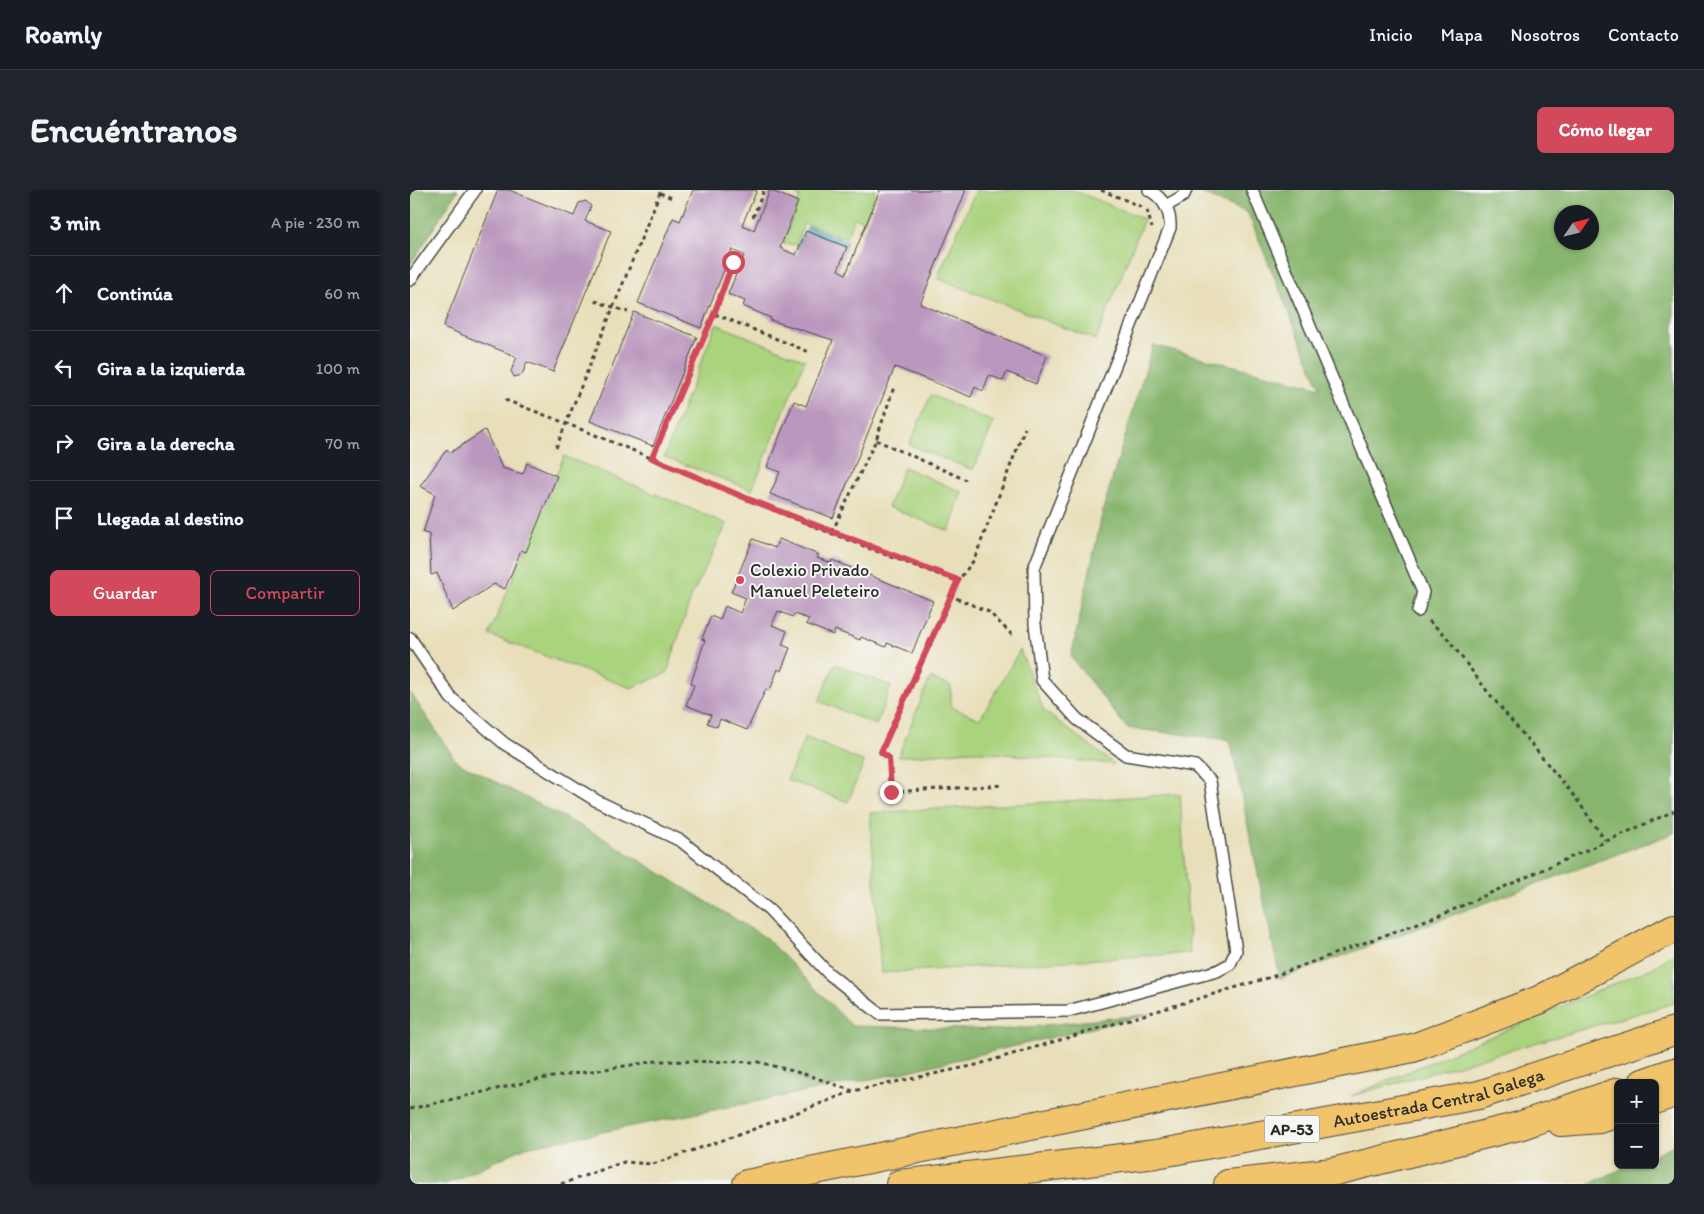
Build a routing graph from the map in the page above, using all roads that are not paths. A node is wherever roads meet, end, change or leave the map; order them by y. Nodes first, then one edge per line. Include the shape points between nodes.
1 (476, 190) edge
2 (1148, 190) edge
3 (1186, 190) edge
4 (1252, 190) edge
5 (1166, 206) junction
6 (410, 280) edge
7 (1418, 611) road end
8 (410, 638) edge
9 (1674, 928) edge
10 (1674, 1032) edge
11 (1674, 1072) edge
12 (1654, 1079) edge
13 (1614, 1093) edge
14 (1674, 1093) edge
15 (1659, 1099) edge
16 (1614, 1114) edge
17 (1519, 1126) junction
18 (747, 1184) edge
19 (900, 1184) edge
20 (1228, 1184) edge

1 - 6 lane
2 - 5 lane
3 - 5 lane via 1183,196
4 - 7 lane via 1423,592
5 - 8 lane via 1170,228 1034,568 1035,624 1042,680 1078,719 1126,755 1194,766 1210,781 1236,951 1230,964 1217,971 1068,1011 880,1014 828,973 769,910 681,840 598,801 505,744 450,698
9 - 18 highway via 1539,1000 1414,1048
10 - 19 highway, Autoestrada Central Galega / AP-53 via 1479,1095 1156,1154
11 - 12 highway
13 - 17 highway
14 - 15 highway
16 - 17 highway via 1600,1119
17 - 20 highway via 1332,1172

